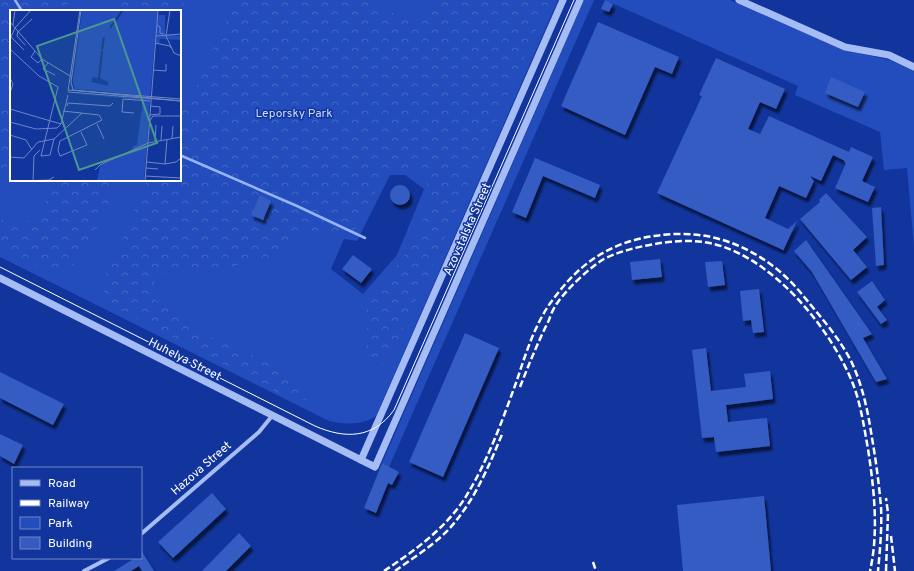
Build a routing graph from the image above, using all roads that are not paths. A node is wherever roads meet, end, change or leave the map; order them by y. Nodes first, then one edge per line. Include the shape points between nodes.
1 (563, 0) edge
2 (580, 0) edge
3 (739, 0) edge
4 (914, 66) edge
5 (0, 278) edge
6 (272, 416) junction
7 (360, 460) junction
8 (375, 468) joint
9 (142, 533) edge
10 (107, 559) edge
11 (84, 571) edge

1 - 7 street, Azovstalska Street
2 - 8 street, Azovstalska Street
3 - 4 street via 845,47 889,55
5 - 6 street, Huhelya Street
6 - 7 street, Huhelya Street
6 - 9 street, Hazova Street via 259,432
7 - 8 street, Huhelya Street
10 - 11 street

